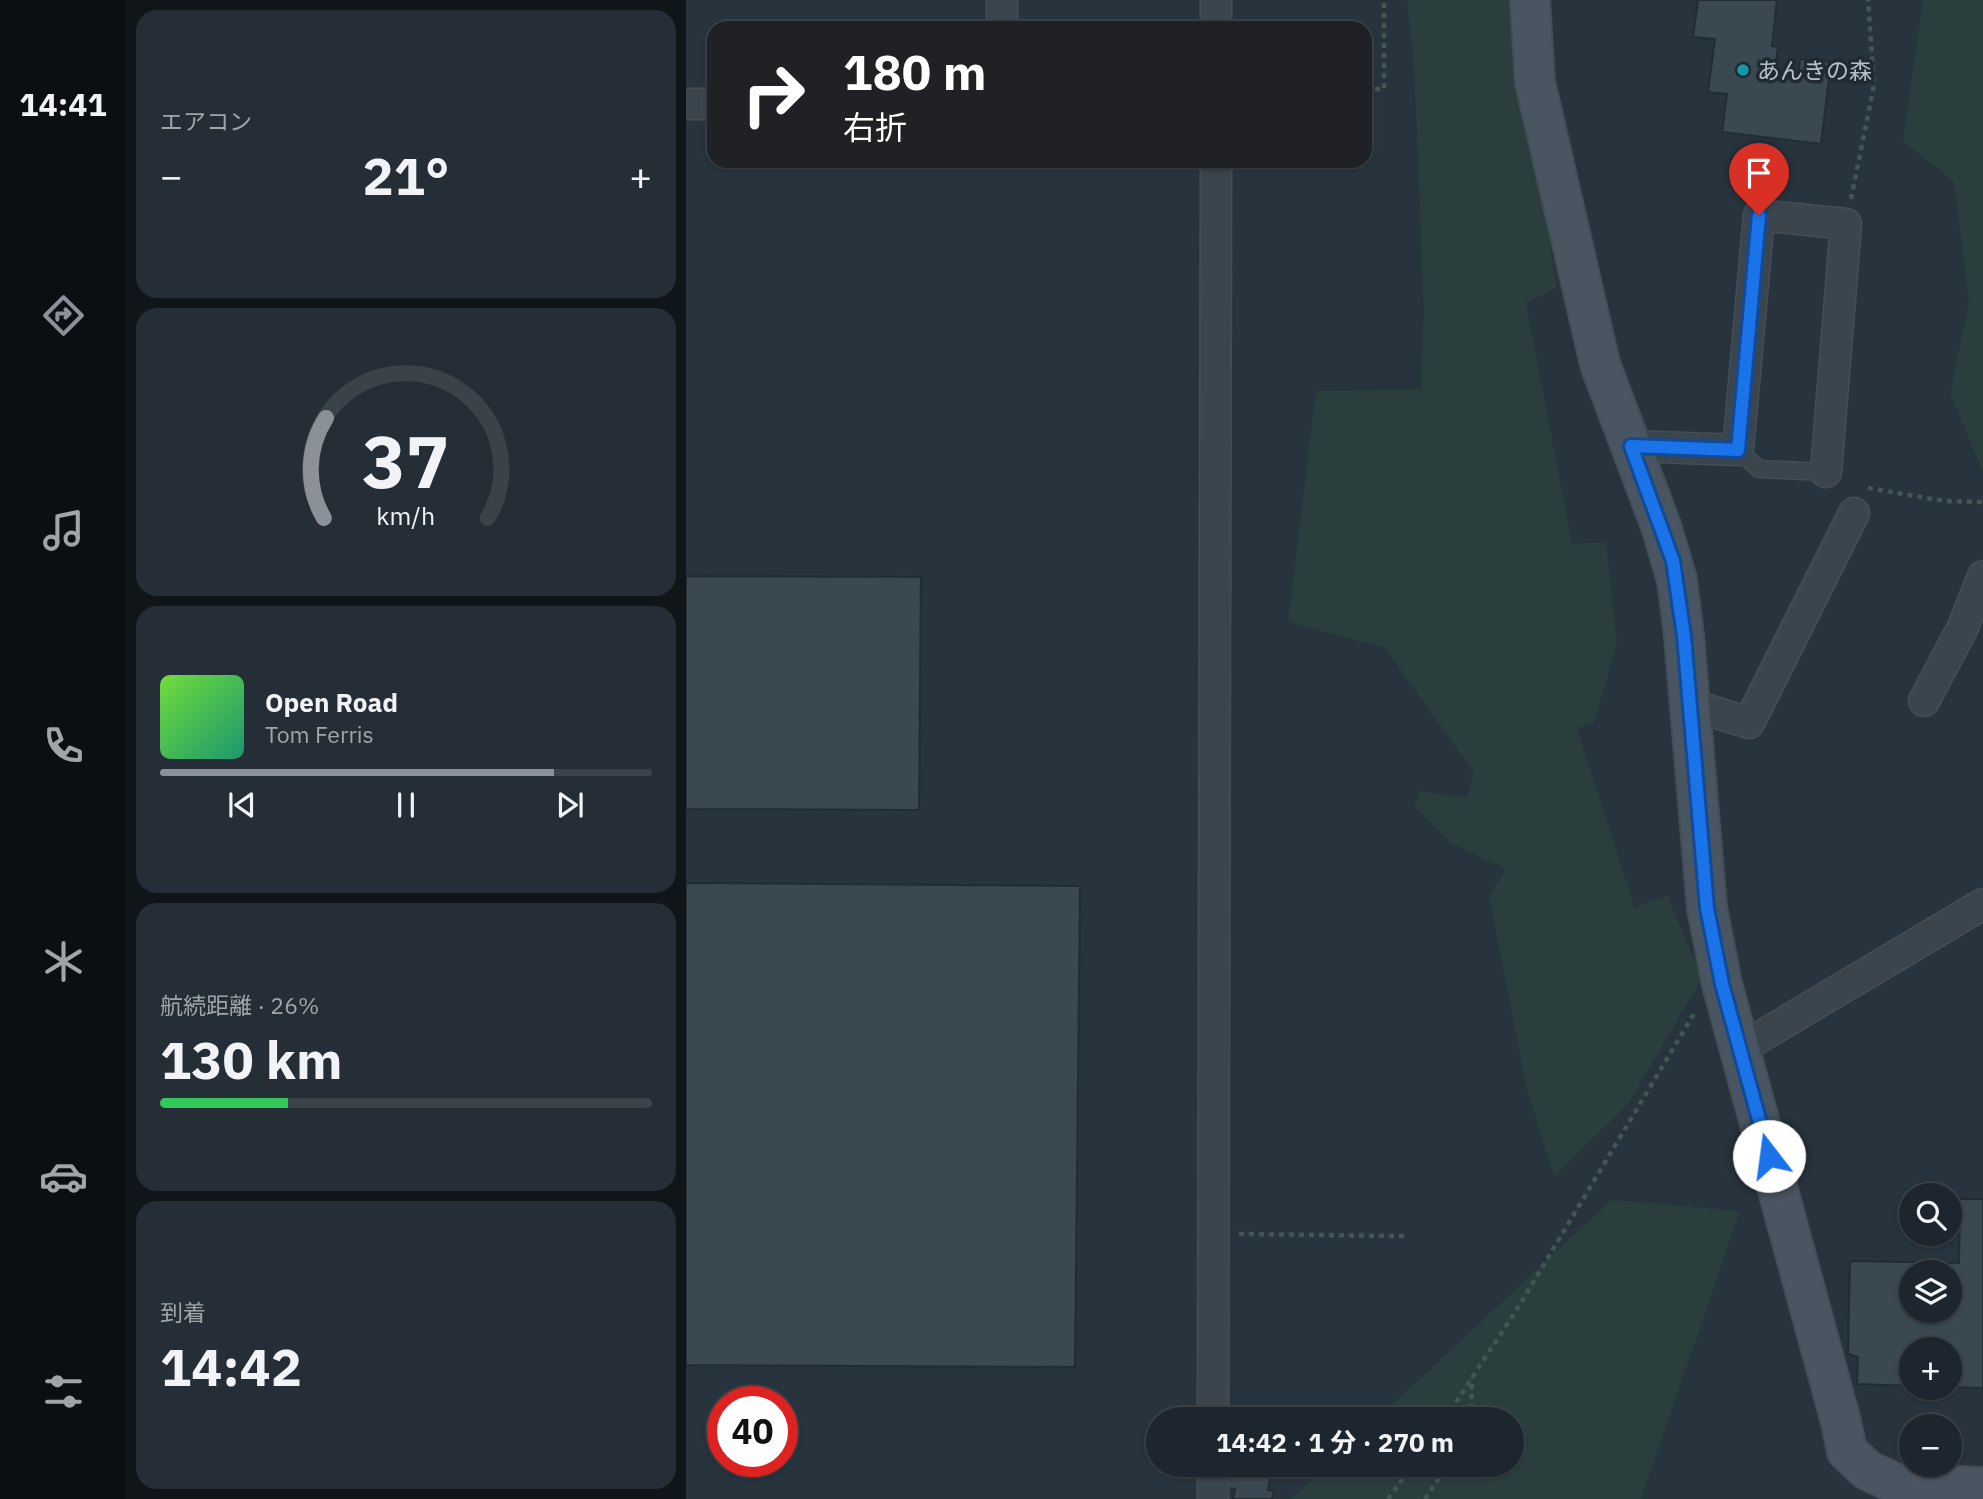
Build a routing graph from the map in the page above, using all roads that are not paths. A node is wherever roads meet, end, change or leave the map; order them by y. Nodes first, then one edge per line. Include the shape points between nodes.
1 (1002, 0) edge
2 (1216, 0) edge
3 (1530, 0) edge
4 (1002, 21) edge
5 (1216, 21) edge
6 (686, 104) edge
7 (707, 104) edge
8 (1216, 168) edge
9 (1631, 446) junction
10 (1738, 450) junction
11 (1826, 472) joint
12 (1859, 500) road end
13 (1983, 576) edge
14 (1973, 633) edge
15 (1924, 701) dead end
16 (1689, 704) junction
17 (1983, 904) edge
18 (1740, 1049) junction
19 (1213, 1407) edge
20 (1213, 1477) edge
21 (1983, 1487) edge
22 (1213, 1499) edge

1 - 4 street
2 - 5 street
3 - 9 street via 1538,96 1600,364
6 - 7 street
8 - 19 street
9 - 10 street
9 - 16 street via 1673,561
10 - 11 lane via 1759,469
10 - 11 street via 1759,215 1846,224
12 - 16 street via 1749,723
13 - 14 street
14 - 15 street
16 - 18 street via 1707,908
17 - 18 street
18 - 21 street via 1847,1451 1867,1470 1897,1484
20 - 22 street

